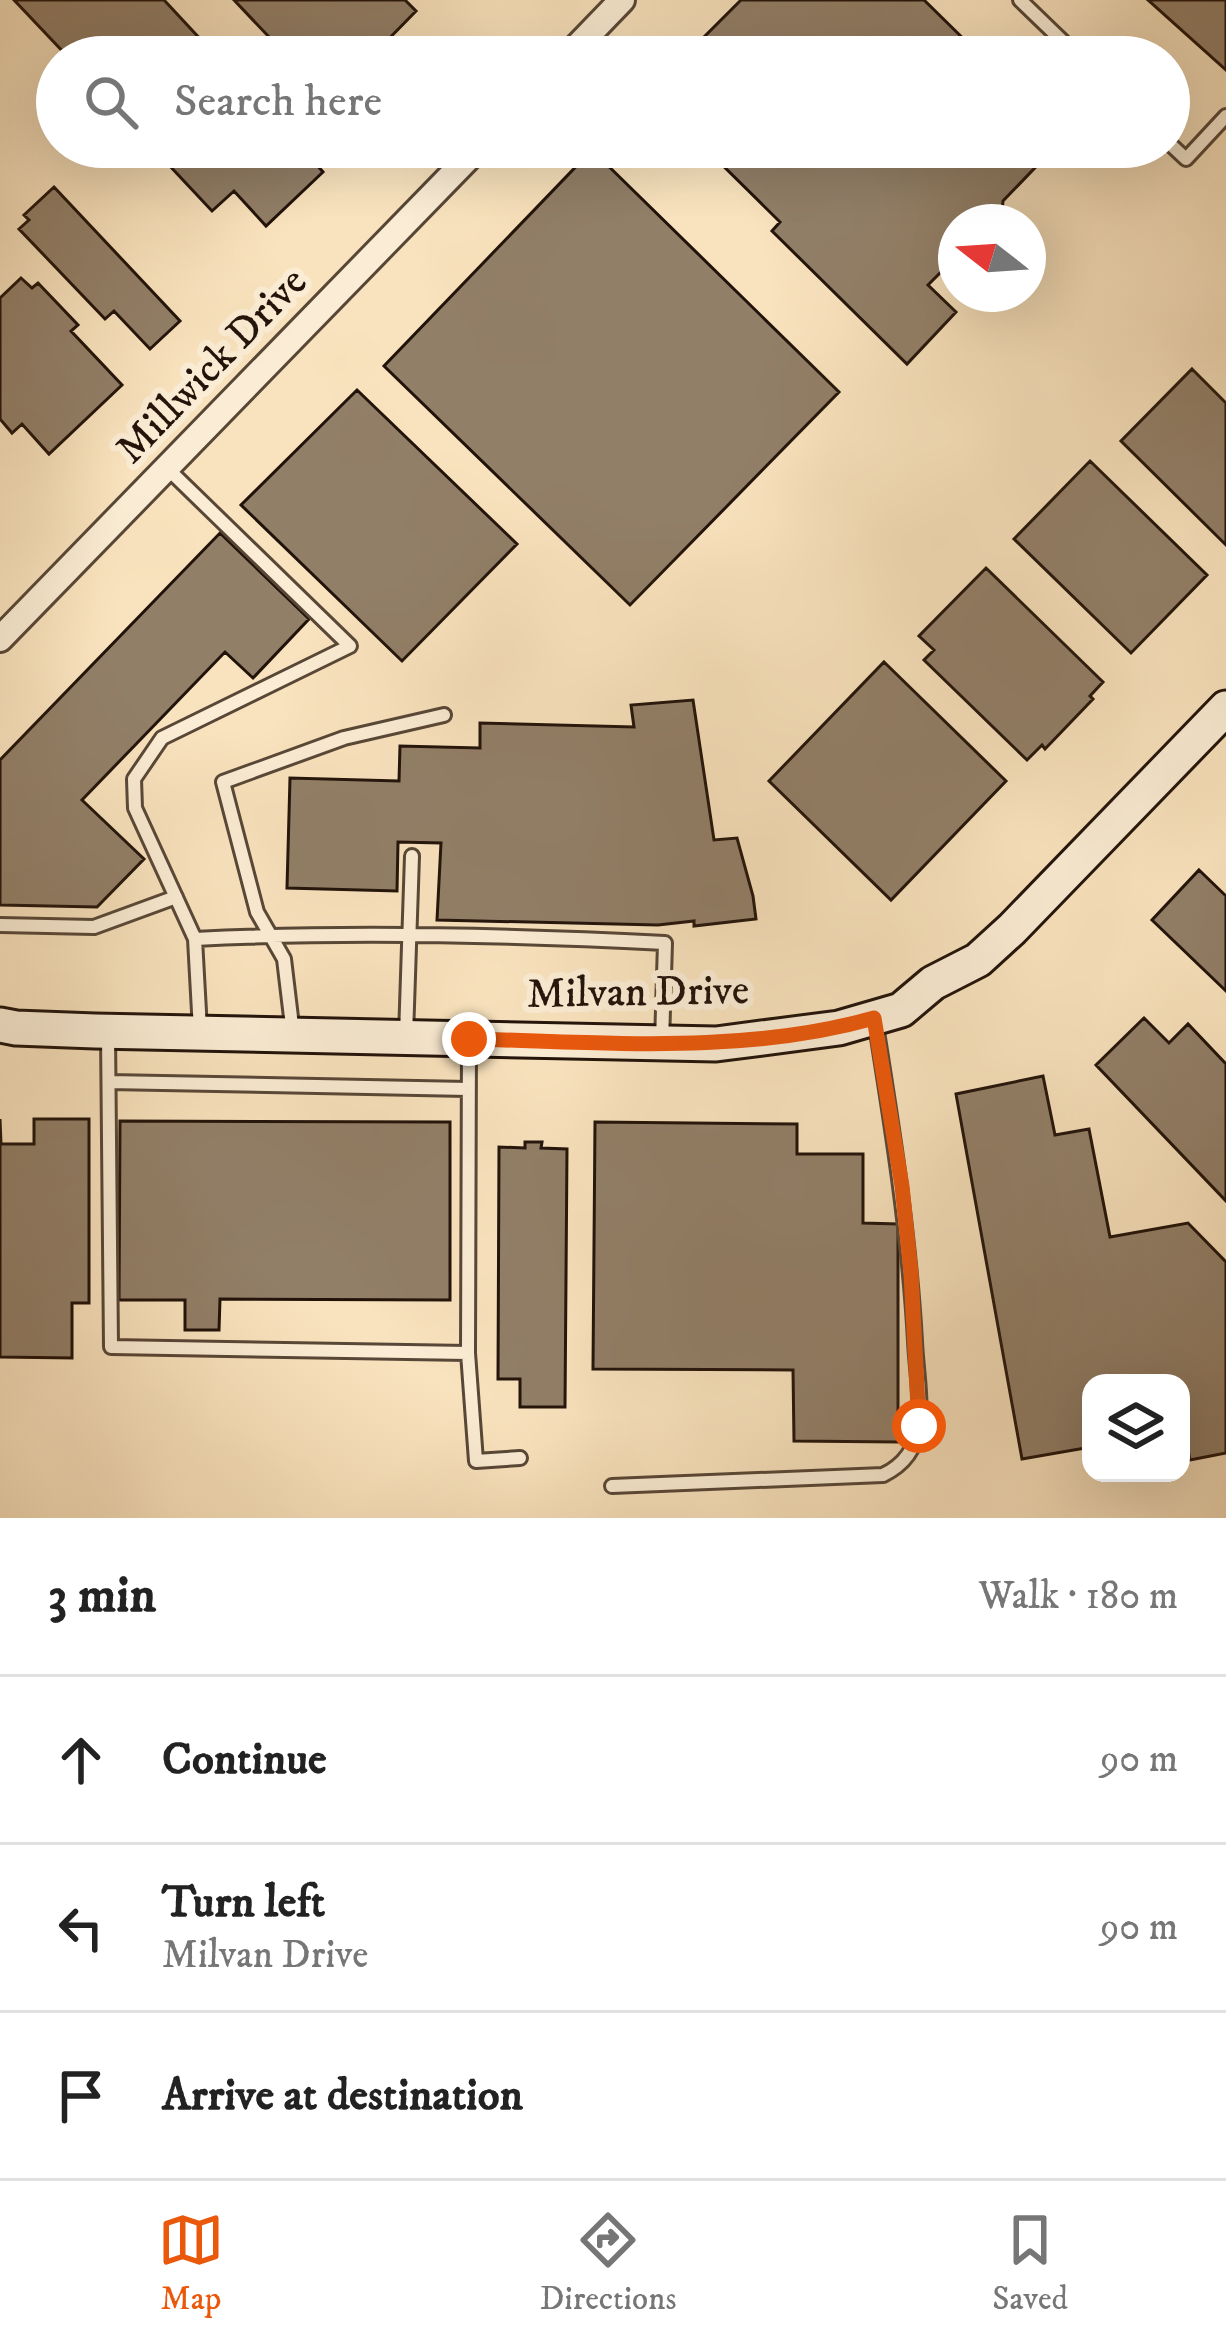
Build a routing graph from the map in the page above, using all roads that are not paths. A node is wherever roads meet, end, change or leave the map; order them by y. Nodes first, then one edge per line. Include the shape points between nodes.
1 (1019, 0) edge
2 (614, 3) edge
3 (585, 36) edge
4 (1057, 36) edge
5 (1226, 116) edge
6 (1190, 155) edge
7 (459, 168) edge
8 (167, 468) junction
9 (0, 639) edge
10 (1226, 708) edge
11 (444, 715) dead end
12 (412, 856) dead end
13 (176, 897) junction
14 (0, 925) edge
15 (272, 935) junction
16 (409, 936) junction
17 (196, 939) junction
18 (874, 1018) junction
19 (0, 1025) edge
20 (108, 1032) junction
21 (200, 1033) junction
22 (293, 1035) junction
23 (406, 1037) junction
24 (469, 1039) junction
25 (662, 1043) junction
26 (109, 1082) junction
27 (468, 1089) junction
28 (468, 1353) junction
29 (520, 1458) dead end
30 (612, 1486) dead end

1 - 4 lane
2 - 3 street
5 - 6 lane
7 - 8 street, Millwick Drive
8 - 9 street, Millwick Drive
8 - 13 lane via 350,646 162,738 134,779 135,808
10 - 18 street, Milvan Drive via 978,960 901,1010
11 - 15 lane via 344,738 223,782 257,912
12 - 16 lane
13 - 14 lane via 94,927
13 - 17 lane
15 - 16 lane
15 - 17 lane
15 - 22 lane via 284,959
16 - 23 lane
16 - 25 lane via 664,943
17 - 21 lane
18 - 25 street, Milvan Drive via 716,1044
18 - 30 lane via 911,1273 919,1426 908,1457 884,1475
19 - 20 street, Milvan Drive
20 - 21 street, Milvan Drive
20 - 26 lane
21 - 22 street, Milvan Drive
22 - 23 street, Milvan Drive
23 - 24 street, Milvan Drive
24 - 25 street, Milvan Drive
24 - 27 lane
26 - 27 lane
26 - 28 lane via 111,1347
27 - 28 lane
28 - 29 lane via 476,1461

